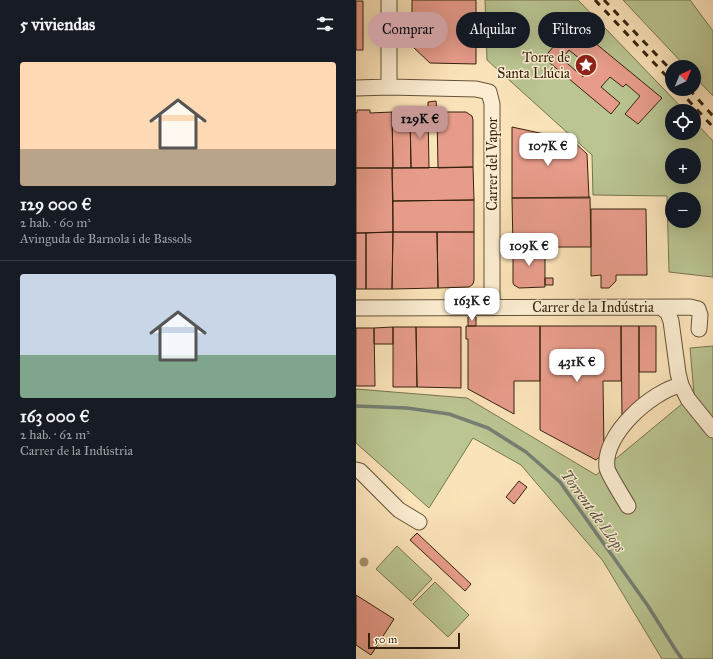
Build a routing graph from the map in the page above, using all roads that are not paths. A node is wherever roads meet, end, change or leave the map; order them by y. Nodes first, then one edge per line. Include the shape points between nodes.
1 (389, 0) edge
2 (389, 87) junction
3 (356, 88) edge
4 (492, 307) junction
5 (356, 308) edge
6 (662, 308) junction
7 (700, 329) dead end
8 (681, 385) junction
9 (713, 430) edge
10 (356, 470) edge
11 (628, 506) dead end
12 (420, 522) dead end

1 - 2 street
2 - 3 street
2 - 4 street, Carrer del Vapor via 476,89 489,92 492,104
4 - 5 street, Carrer de la Indústria
4 - 6 street, Carrer de la Indústria
6 - 7 street, Carrer de la Indústria via 698,309
6 - 8 street via 668,313 671,321
8 - 9 street via 688,399
8 - 11 street via 668,388 638,410 621,427 612,446 607,469
10 - 12 street via 399,510

